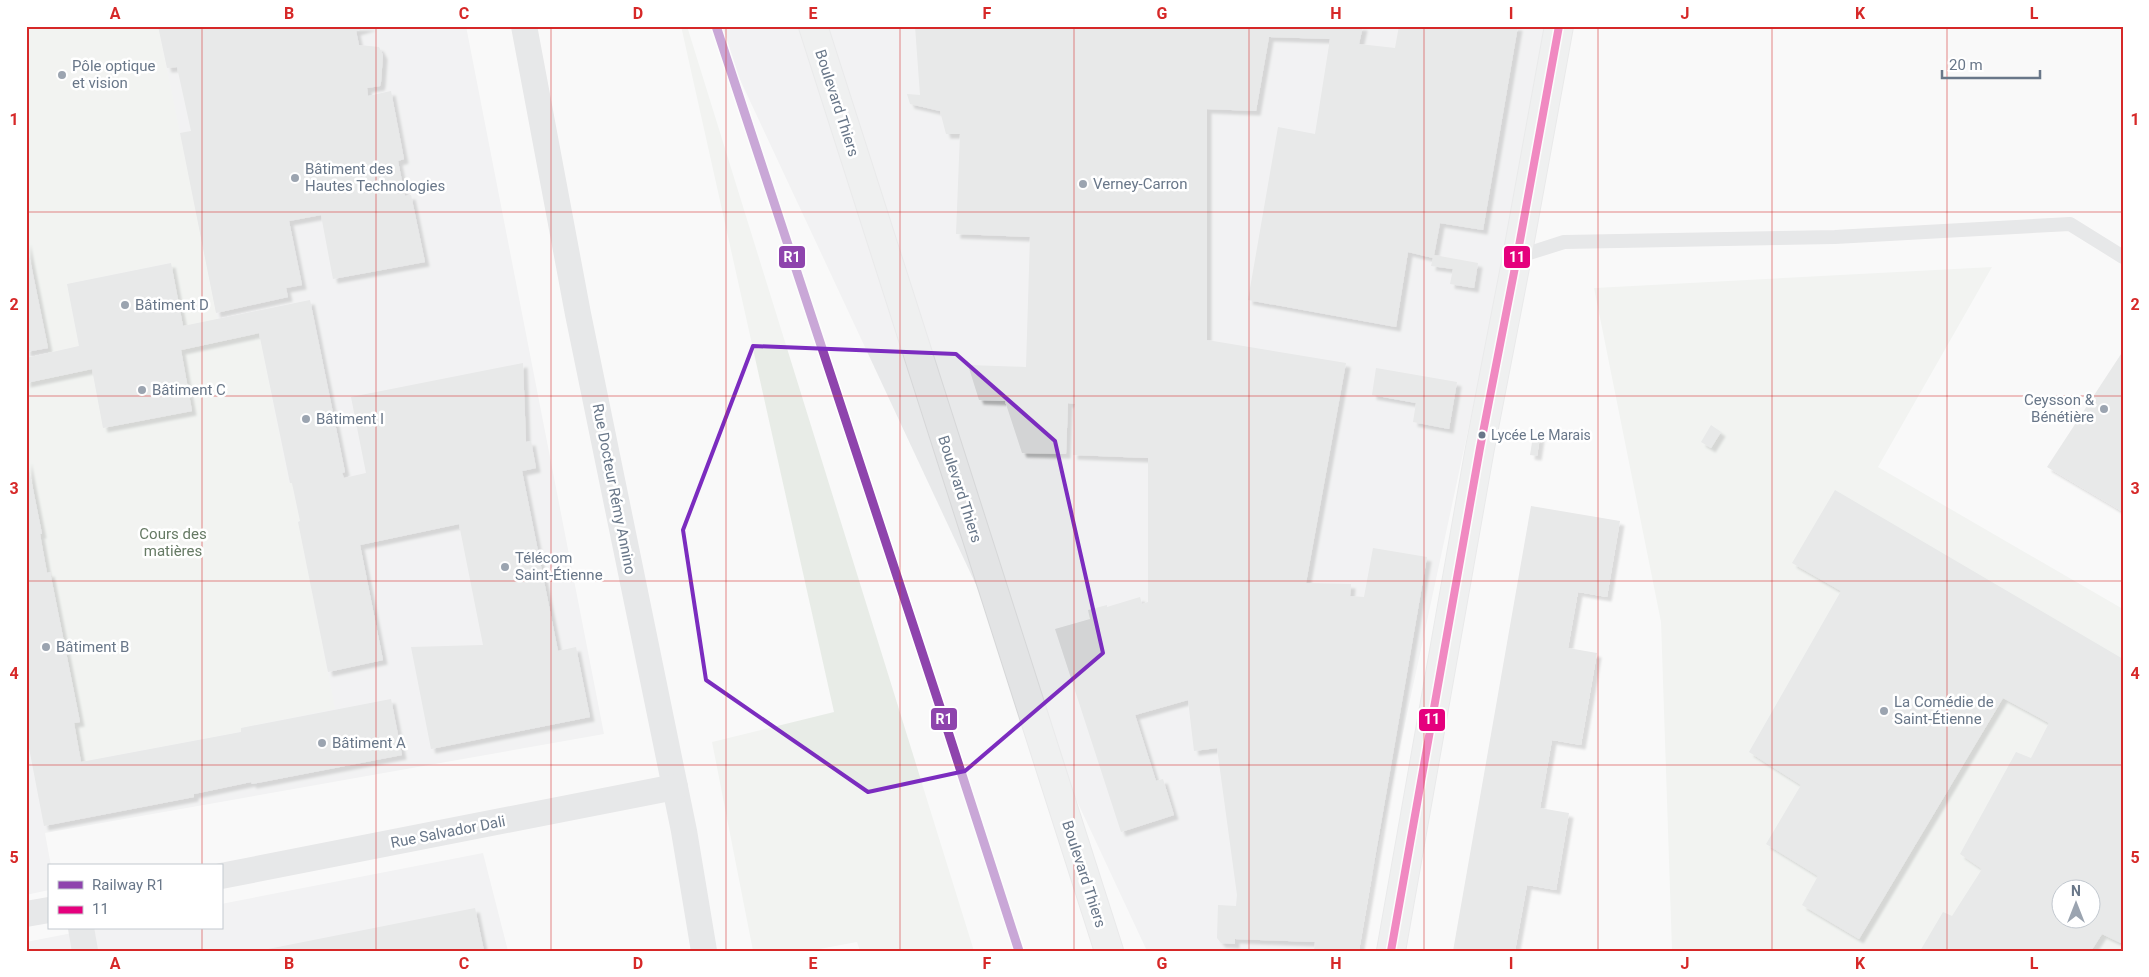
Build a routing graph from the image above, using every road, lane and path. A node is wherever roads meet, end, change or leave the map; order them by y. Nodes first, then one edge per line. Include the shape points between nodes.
1 (524, 26) edge
2 (813, 26) edge
3 (1559, 26) edge
4 (1517, 257) junction
5 (2123, 257) edge
6 (675, 787) junction
7 (222, 876) edge
8 (48, 910) edge
9 (26, 914) edge
10 (81, 930) edge
11 (85, 951) edge
12 (704, 951) edge
13 (1109, 951) edge
14 (1391, 951) edge

1 - 6 street, Rue Docteur Rémy Annino via 578,314
2 - 13 main road, Boulevard Thiers
3 - 4 main road
4 - 5 lane via 1564,242 1835,236 2070,224
4 - 14 main road via 1469,506
6 - 7 street, Rue Salvador Dali
6 - 12 street, Rue Docteur Rémy Annino
8 - 9 street
10 - 11 street

